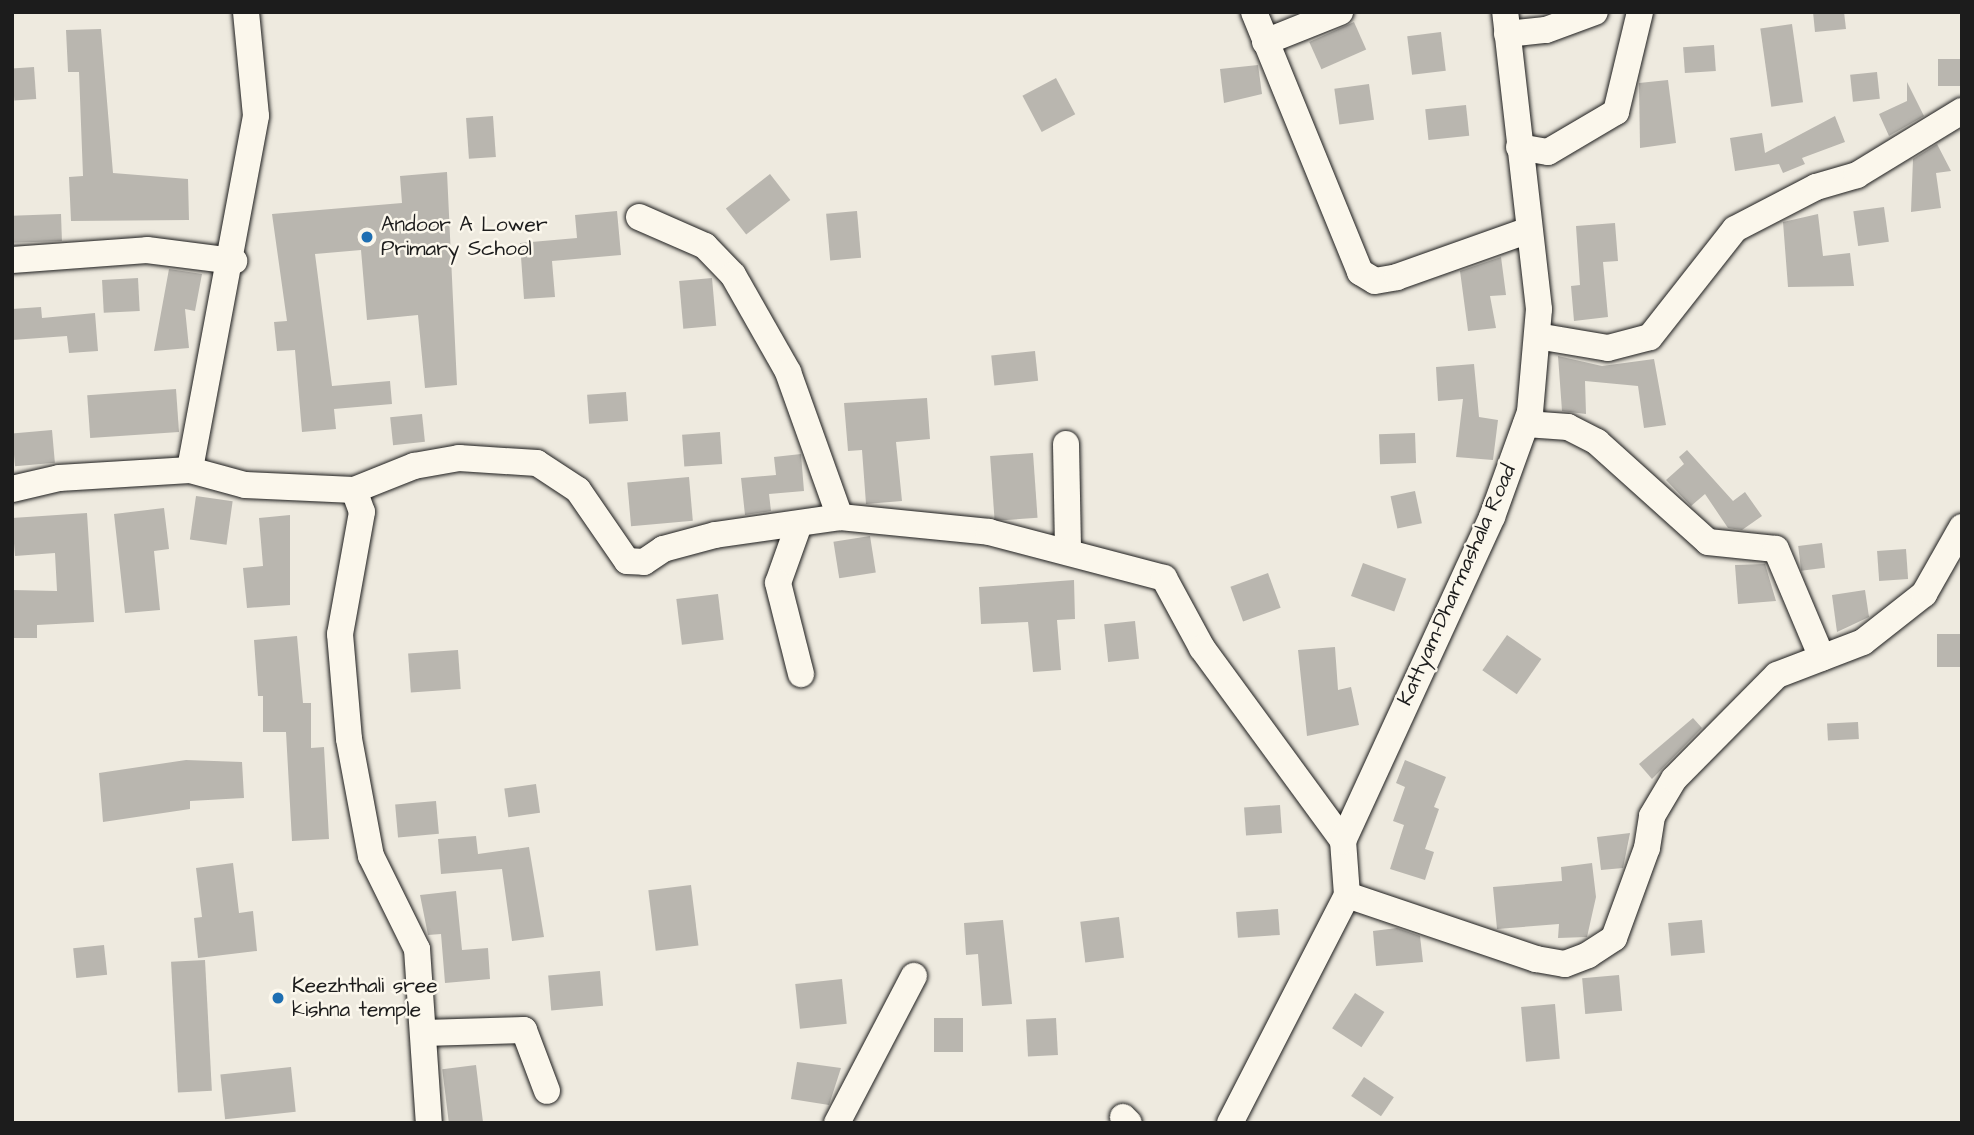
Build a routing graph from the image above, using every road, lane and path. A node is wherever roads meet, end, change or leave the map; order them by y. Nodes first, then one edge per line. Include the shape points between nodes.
1 (246, 12) edge
2 (1254, 12) edge
3 (1340, 12) edge
4 (1595, 12) edge
5 (1640, 12) edge
6 (1506, 23) edge
7 (1265, 42) junction
8 (1962, 111) edge
9 (1519, 147) junction
10 (639, 217) dead end
11 (1529, 230) junction
12 (12, 260) edge
13 (234, 261) junction
14 (1537, 335) junction
15 (1526, 424) junction
16 (1066, 444) dead end
17 (190, 470) junction
18 (12, 489) edge
19 (354, 490) junction
20 (840, 517) junction
21 (798, 527) junction
22 (1962, 527) edge
23 (1068, 552) junction
24 (1822, 658) junction
25 (801, 674) dead end
26 (1343, 841) junction
27 (1347, 895) junction
28 (914, 976) dead end
29 (424, 1033) junction
30 (547, 1091) dead end
31 (429, 1123) edge
32 (837, 1123) edge
33 (1230, 1123) edge

1 - 13 street via 256,116
2 - 7 street
3 - 7 street
4 - 6 street via 1546,30
5 - 9 street via 1616,112 1548,152
6 - 9 street, Kattyam-Dharmashala Road
7 - 11 street via 1360,272 1375,281 1397,277
8 - 14 street via 1857,175 1816,187 1735,229 1650,337 1608,348
9 - 11 street, Kattyam-Dharmashala Road
10 - 20 street via 705,246 733,275 788,372
11 - 14 street, Kattyam-Dharmashala Road
12 - 13 street via 147,250
13 - 17 street
14 - 15 street, Kattyam-Dharmashala Road
15 - 24 street via 1568,427 1597,442 1708,542 1776,549
15 - 26 street, Kattyam-Dharmashala Road via 1492,517
16 - 23 street
17 - 18 street via 59,478
17 - 19 street via 245,485
19 - 21 street via 414,466 459,458 537,463 578,490 627,561 644,562 663,549 715,535
19 - 29 street via 362,512 362,540 340,634 355,792 371,856 417,949
20 - 21 street
20 - 23 street via 989,532
21 - 25 street via 778,583
22 - 24 street via 1924,594 1863,642
23 - 26 street via 1164,578 1202,648
24 - 27 street via 1777,675 1674,779 1652,816 1615,938 1588,956 1565,964 1536,959
26 - 27 street, Kattyam-Dharmashala Road
27 - 33 street
28 - 32 street
29 - 30 street via 524,1030
29 - 31 street

